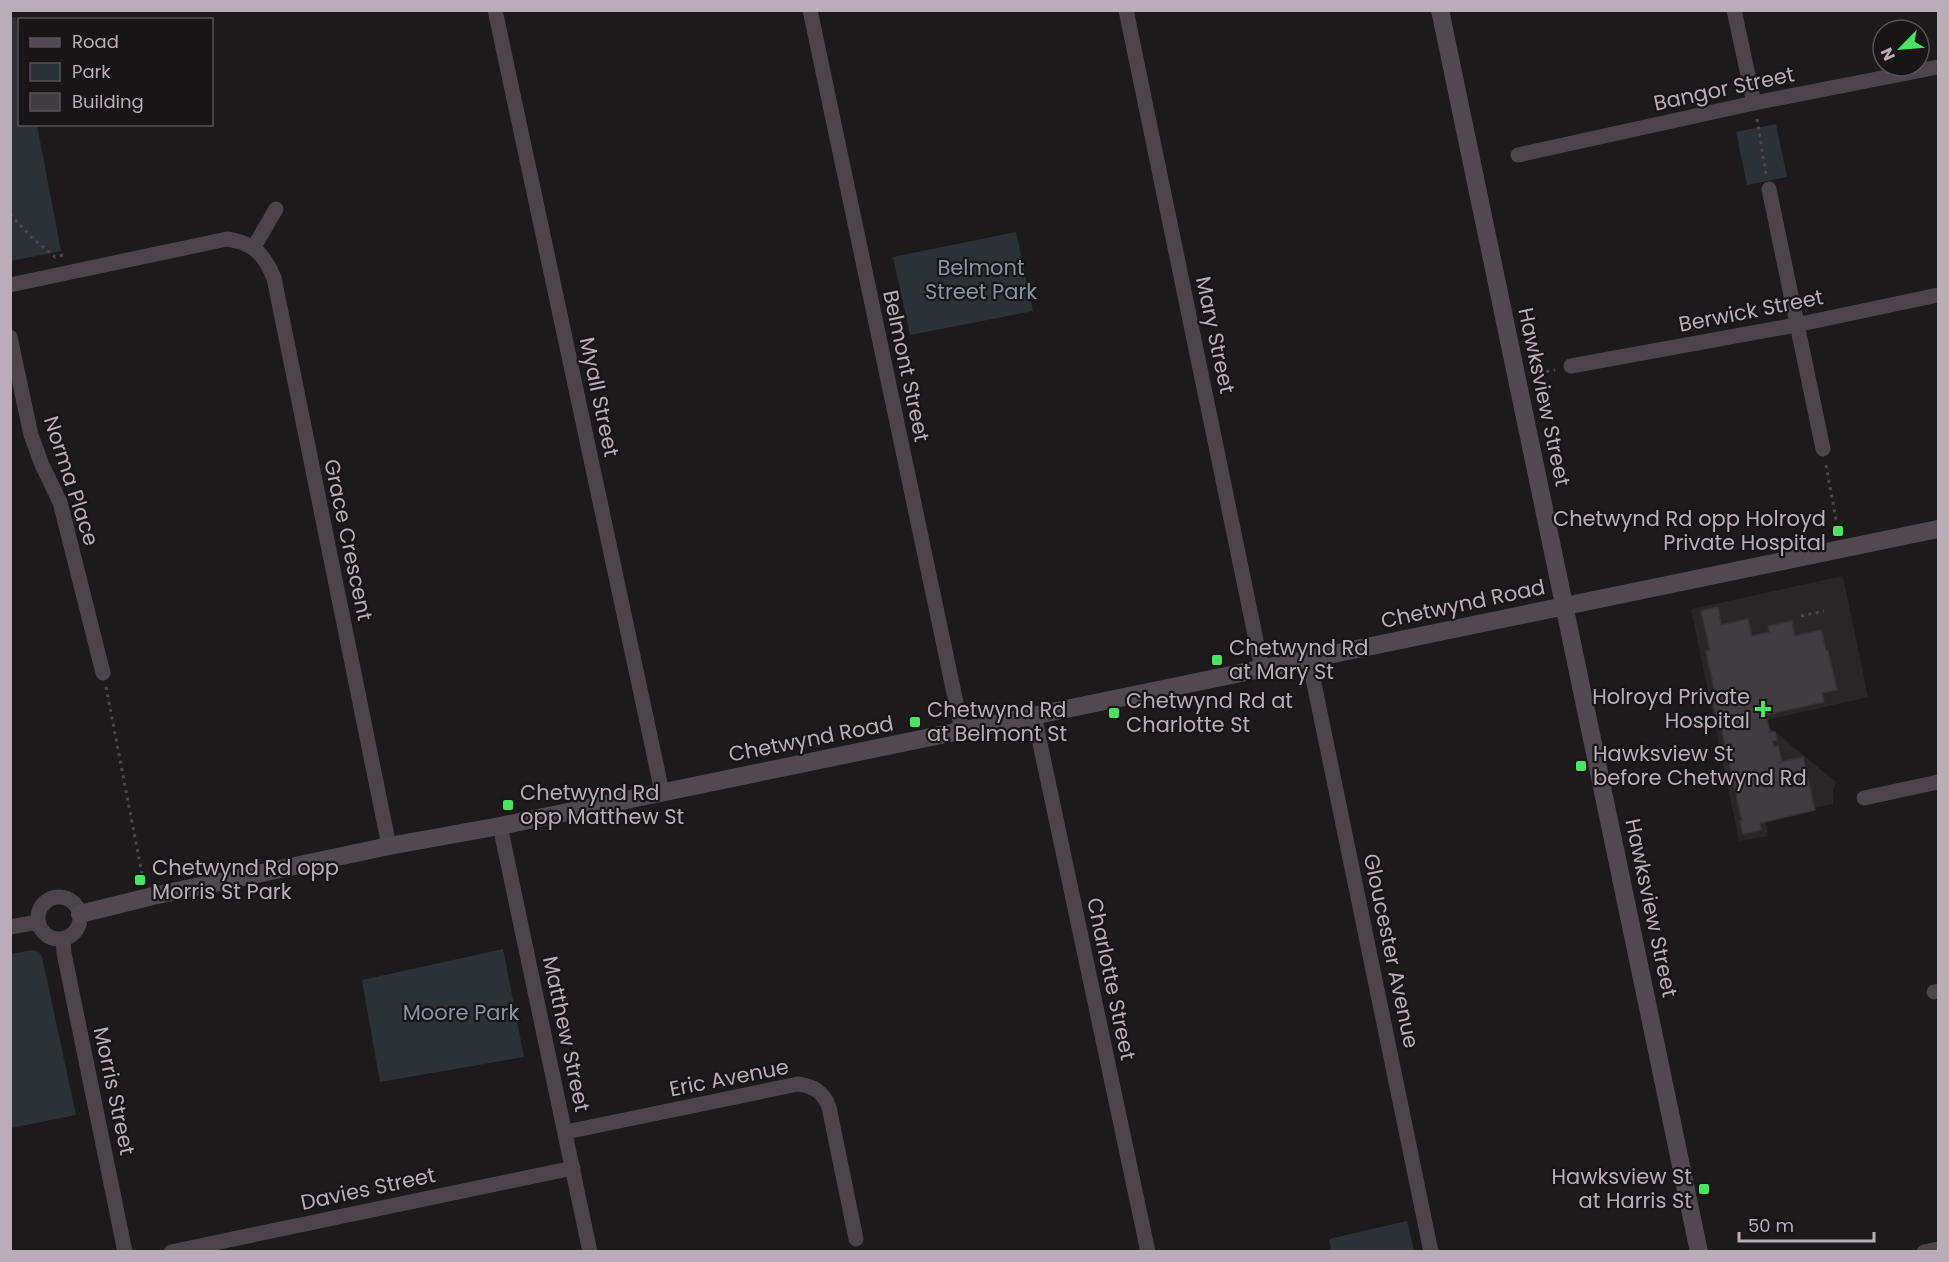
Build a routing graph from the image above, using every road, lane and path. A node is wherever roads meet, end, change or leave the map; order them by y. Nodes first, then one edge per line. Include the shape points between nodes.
1 (495, 10) edge
2 (810, 10) edge
3 (1126, 10) edge
4 (1440, 10) edge
5 (1734, 10) edge
6 (1938, 67) edge
7 (1754, 103) junction
8 (1518, 155) dead end
9 (1768, 189) joint
10 (276, 209) dead end
11 (10, 214) edge
12 (254, 247) junction
13 (67, 254) dead end
14 (10, 285) edge
15 (1938, 295) edge
16 (1796, 325) junction
17 (10, 337) edge
18 (1571, 366) dead end
19 (1823, 449) joint
20 (1837, 525) dead end
21 (1938, 529) edge
22 (1565, 606) junction
23 (1824, 611) dead end
24 (1801, 616) dead end
25 (1309, 659) junction
26 (1263, 669) junction
27 (103, 673) joint
28 (1034, 715) junction
29 (962, 731) junction
30 (1938, 782) edge
31 (662, 792) junction
32 (1864, 798) dead end
33 (500, 826) junction
34 (389, 846) junction
35 (142, 874) dead end
36 (80, 914) junction
37 (38, 922) junction
38 (10, 927) edge
39 (63, 939) junction
40 (566, 1132) junction
41 (573, 1168) junction
42 (856, 1239) dead end
43 (1938, 1249) edge
44 (125, 1251) edge
45 (171, 1251) edge
46 (590, 1251) edge
47 (1148, 1251) edge
48 (1431, 1251) edge
49 (1699, 1251) edge
50 (1924, 1251) edge

1 - 31 street, Myall Street
2 - 29 street, Belmont Street
3 - 26 street, Mary Street
4 - 22 street, Hawksview Street
5 - 7 street
6 - 7 street, Bangor Street
7 - 8 street, Bangor Street
7 - 9 path
9 - 16 street
10 - 12 street
11 - 13 path via 55,257
12 - 14 street via 227,239
12 - 34 street, Grace Crescent via 267,261 274,278
15 - 16 street, Berwick Street
16 - 18 street, Berwick Street
16 - 19 street
17 - 27 street, Norma Place via 32,435 60,502
19 - 20 path
21 - 22 street, Chetwynd Road
22 - 25 street, Chetwynd Road
22 - 49 street, Hawksview Street
23 - 24 path
25 - 26 street, Chetwynd Road
25 - 48 street, Gloucester Avenue
26 - 28 street, Chetwynd Road
27 - 35 path
28 - 29 street, Chetwynd Road
28 - 47 street, Charlotte Street
29 - 31 street, Chetwynd Road
30 - 32 street
31 - 33 street, Chetwynd Road
33 - 34 street, Chetwynd Road
33 - 40 street, Matthew Street
34 - 36 street, Chetwynd Road
36 - 37 street via 72,902 59,897 45,902
36 - 39 street via 75,933
37 - 38 street
37 - 39 street via 50,937
39 - 44 street, Morris Street
40 - 41 street, Matthew Street
40 - 42 street, Eric Avenue via 798,1084 810,1086 822,1093 829,1107
41 - 45 street, Davies Street
41 - 46 street, Matthew Street
43 - 50 street

